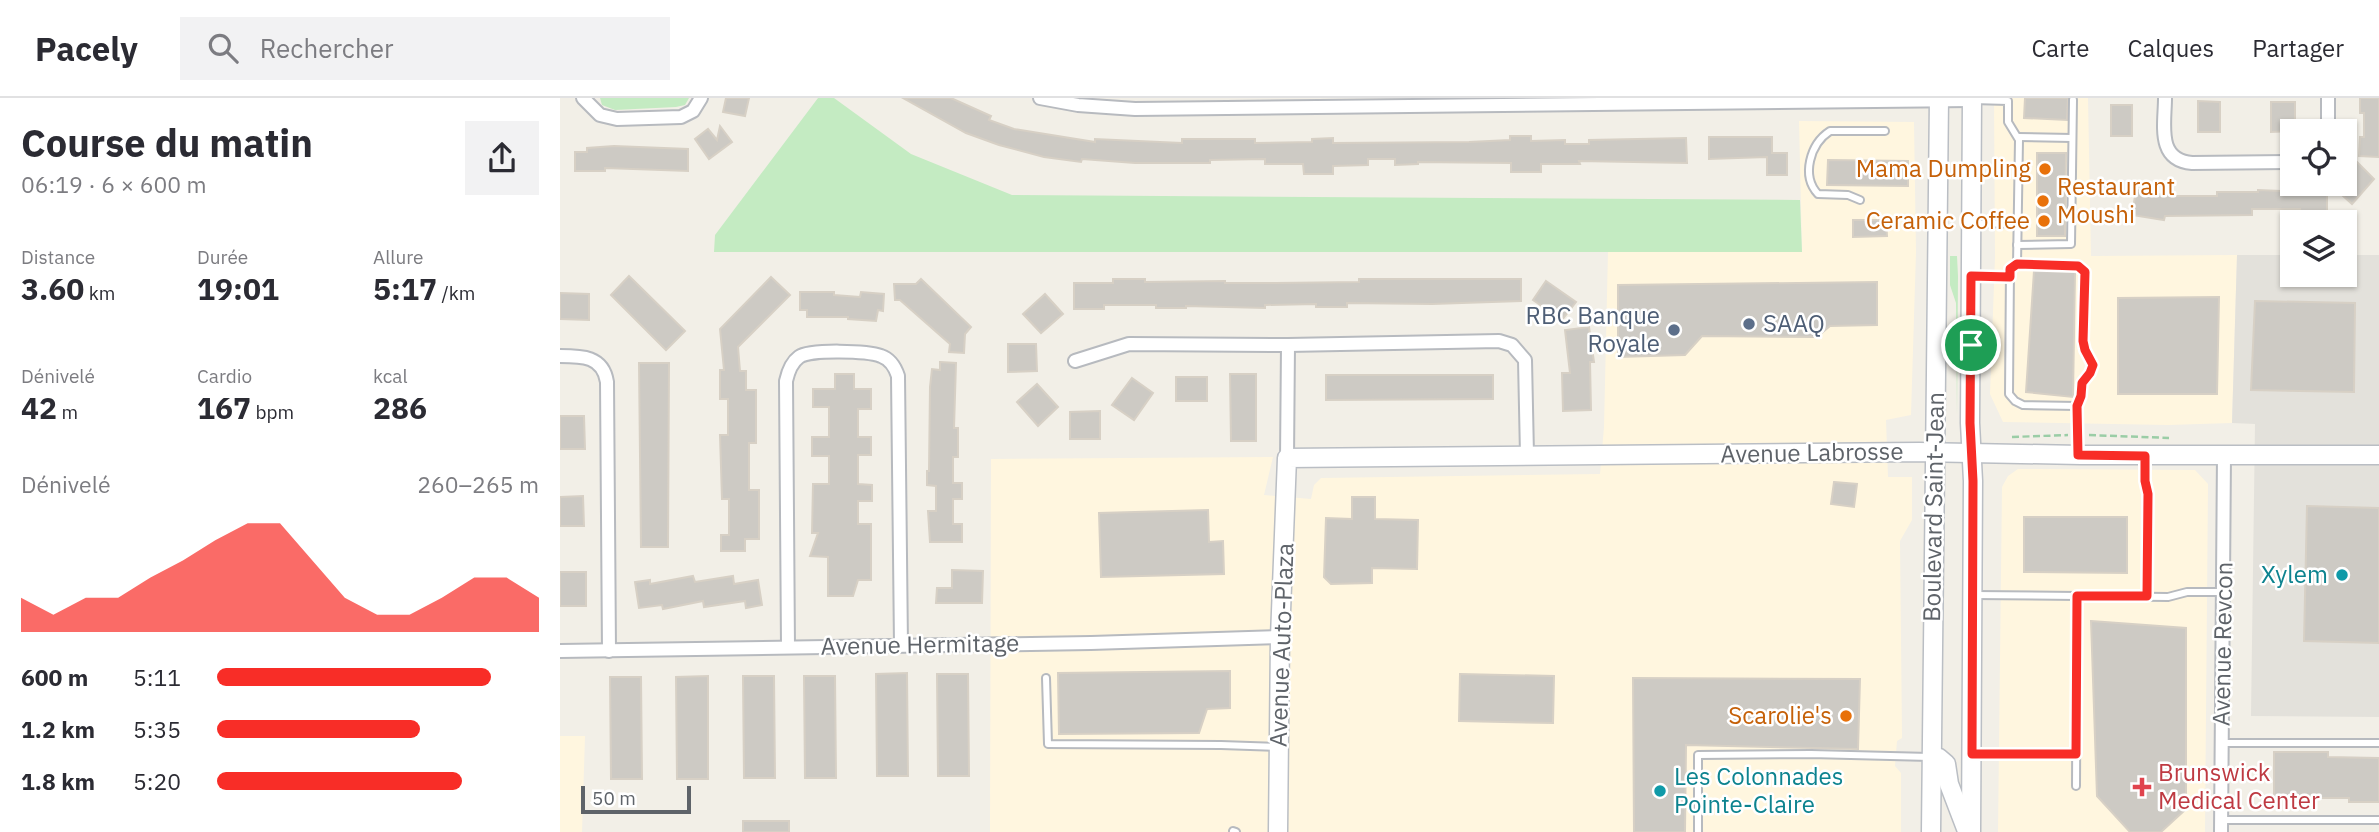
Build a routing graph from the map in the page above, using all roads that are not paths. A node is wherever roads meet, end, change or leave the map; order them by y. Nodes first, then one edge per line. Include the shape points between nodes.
1 (583, 98) edge
2 (701, 98) edge
3 (1040, 98) edge
4 (2165, 98) edge
5 (2328, 98) edge
6 (1939, 99) edge
7 (1972, 99) edge
8 (1729, 100) edge
9 (2073, 100) edge
10 (2328, 119) edge
11 (1885, 131) dead end
12 (2018, 137) junction
13 (2072, 138) junction
14 (2280, 162) edge
15 (1860, 200) dead end
16 (2017, 223) junction
17 (1972, 224) junction
18 (2017, 245) junction
19 (2017, 264) junction
20 (1971, 276) junction
21 (2010, 277) junction
22 (1287, 345) junction
23 (560, 356) edge
24 (1075, 361) dead end
25 (2077, 406) junction
26 (1935, 453) junction
27 (1971, 453) junction
28 (1527, 455) junction
29 (2078, 455) junction
30 (2224, 455) junction
31 (2379, 455) edge
32 (2145, 456) junction
33 (1287, 458) junction
34 (2223, 592) junction
35 (1972, 596) junction
36 (2077, 596) junction
37 (2147, 596) junction
38 (1280, 637) junction
39 (901, 645) junction
40 (788, 647) junction
41 (560, 651) edge
42 (609, 651) junction
43 (1046, 678) dead end
44 (2222, 743) junction
45 (2379, 743) edge
46 (1279, 747) junction
47 (1972, 754) junction
48 (2076, 754) junction
49 (1932, 757) junction
50 (2076, 786) dead end
51 (2379, 820) edge
52 (2221, 826) edge
53 (1278, 832) edge
54 (1698, 832) edge
55 (1931, 832) edge
56 (1969, 832) edge

1 - 2 street via 600,115 617,119 681,117 694,111
3 - 8 street via 1078,106 1135,109
4 - 14 street via 2166,146 2177,159 2192,163
5 - 10 street
6 - 7 street
6 - 8 street
6 - 26 main road, Boulevard Saint-Jean
7 - 12 lane via 2008,102 2008,122
7 - 17 main road, Boulevard Saint-Jean
9 - 13 lane
11 - 15 lane via 1830,131 1811,153 1810,179 1815,192
12 - 13 lane
12 - 16 lane
13 - 18 lane via 2071,244
16 - 17 lane
16 - 18 lane
17 - 20 main road, Boulevard Saint-Jean
18 - 19 lane
19 - 21 lane via 2010,269
19 - 25 lane via 2078,266 2085,272 2083,341 2093,365 2082,383
20 - 21 lane
20 - 27 main road, Boulevard Saint-Jean
21 - 25 lane via 2009,394 2023,405
22 - 24 street via 1129,344
22 - 28 street via 1499,341 1512,345 1522,354 1526,367
22 - 33 street
23 - 42 street via 585,356 606,373
25 - 29 lane
26 - 27 main road, Avenue Labrosse
26 - 28 main road, Avenue Labrosse
26 - 49 main road, Boulevard Saint-Jean
27 - 29 main road, Avenue Labrosse
27 - 35 main road, Boulevard Saint-Jean
28 - 33 main road, Avenue Labrosse
29 - 32 main road, Avenue Labrosse
30 - 31 main road, Avenue Labrosse
30 - 32 main road, Avenue Labrosse
30 - 34 street, Avenue Revcon
32 - 37 lane
33 - 38 main road, Avenue Auto-Plaza
34 - 37 lane
34 - 44 street, Avenue Revcon
35 - 36 lane
35 - 47 main road, Boulevard Saint-Jean
36 - 37 lane
36 - 48 lane
38 - 39 street, Avenue Hermitage
38 - 46 main road, Avenue Auto-Plaza
39 - 40 street, Avenue Hermitage
39 - 40 street via 898,376 878,354 836,352 799,357 786,381
40 - 42 street, Avenue Hermitage
41 - 42 street, Avenue Hermitage
43 - 46 lane via 1048,744
44 - 45 lane
44 - 52 street, Avenue Revcon
46 - 53 main road, Avenue Auto-Plaza
47 - 48 lane
47 - 56 main road, Boulevard Saint-Jean
48 - 50 lane
49 - 54 lane via 1698,755
49 - 55 main road, Boulevard Saint-Jean
49 - 56 main road via 1946,764 1949,784
51 - 52 lane

